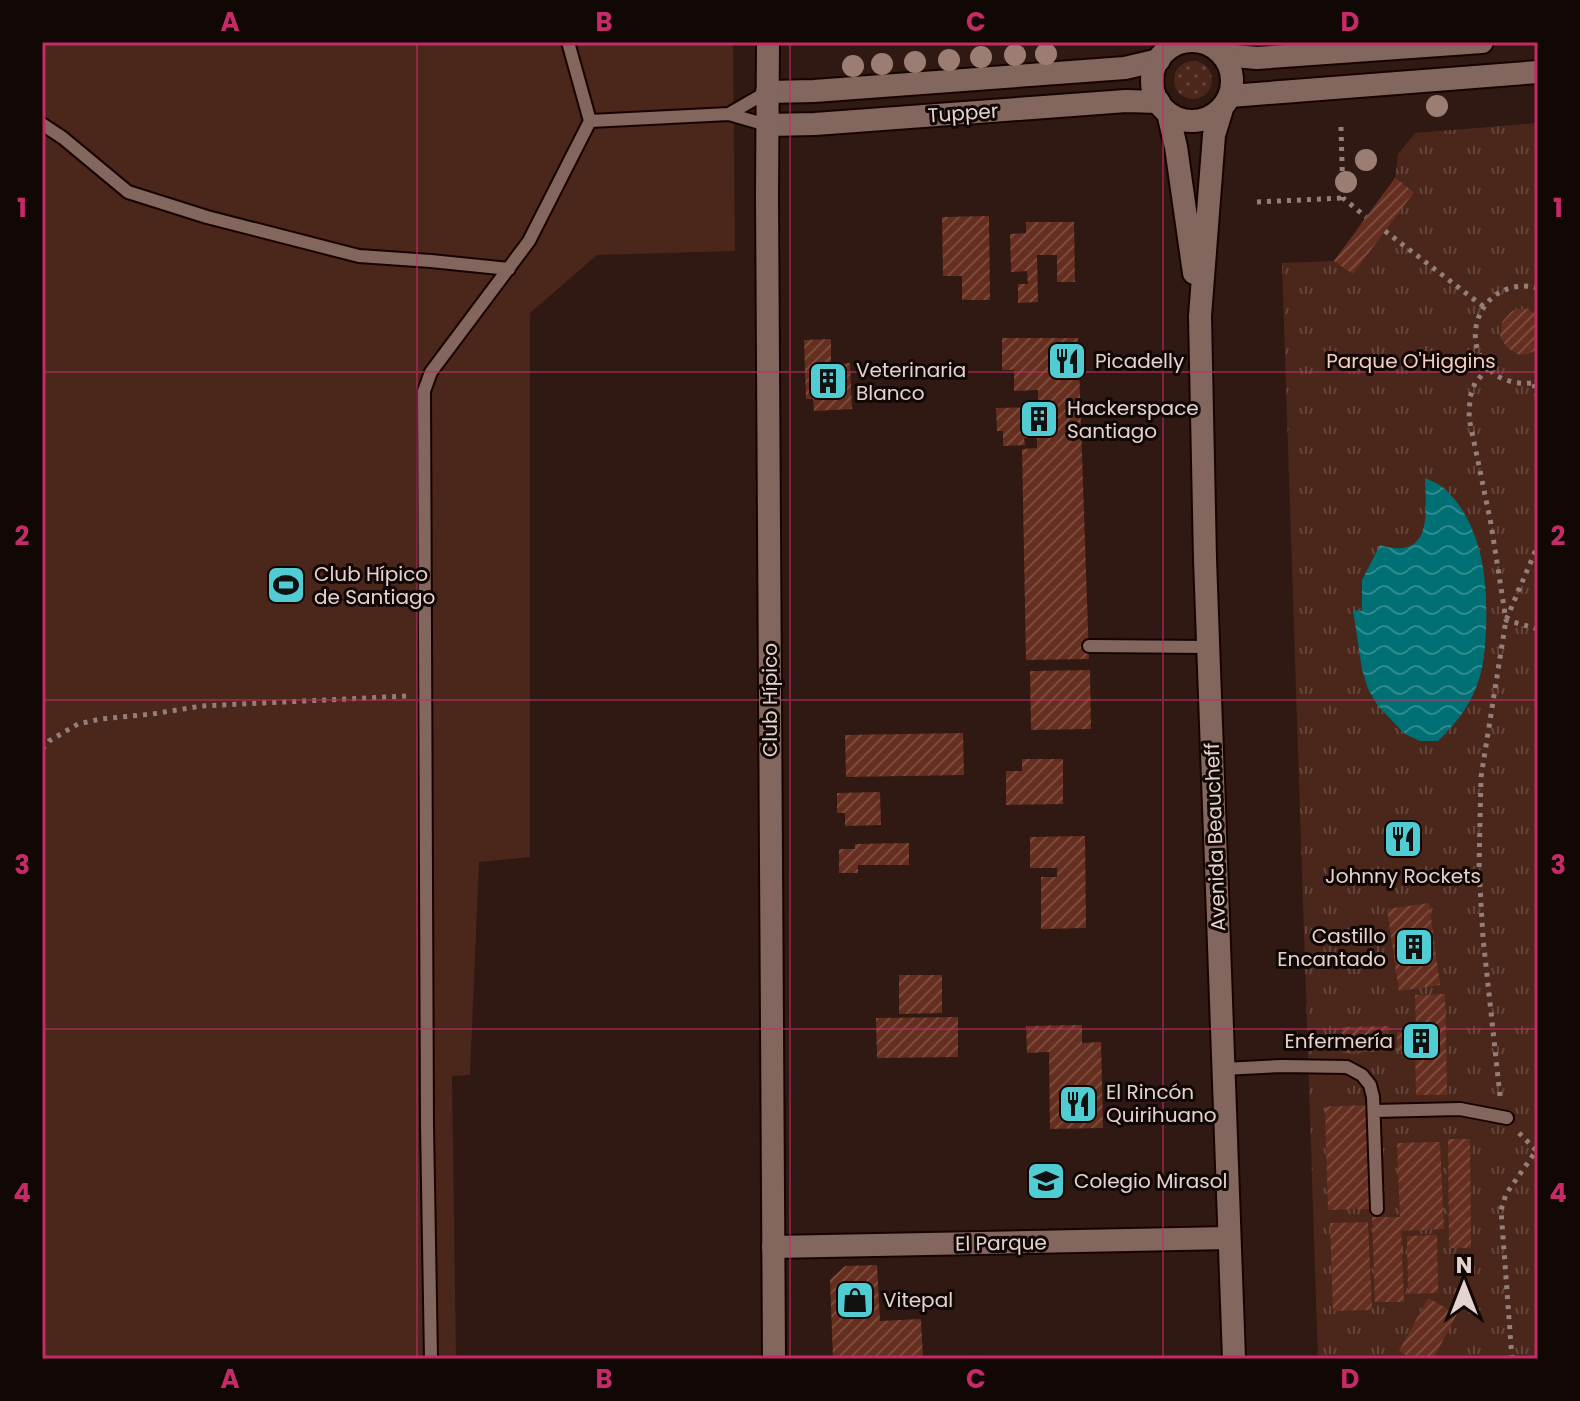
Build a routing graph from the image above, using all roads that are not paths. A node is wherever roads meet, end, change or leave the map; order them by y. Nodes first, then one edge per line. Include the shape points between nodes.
1 (568, 42) edge
2 (768, 42) edge
3 (1482, 42) edge
4 (1302, 49) edge
5 (1223, 55) junction
6 (1159, 60) junction
7 (1538, 72) edge
8 (767, 92) junction
9 (1226, 102) junction
10 (1163, 108) junction
11 (729, 114) junction
12 (590, 121) junction
13 (42, 124) edge
14 (767, 125) junction
15 (509, 269) junction
16 (1200, 316) junction
17 (1089, 646) dead end
18 (1208, 647) junction
19 (1223, 1069) junction
20 (1374, 1111) junction
21 (1507, 1118) road end
22 (1377, 1209) dead end
23 (1229, 1238) junction
24 (773, 1247) junction
25 (431, 1359) edge
26 (774, 1359) edge
27 (1234, 1359) edge

1 - 12 lane
2 - 8 main road, Club Hípico
3 - 4 main road
4 - 5 main road via 1257,58
5 - 6 main road via 1200,42 1188,42
5 - 9 main road via 1232,74
6 - 8 main road, Tupper via 1125,68
6 - 10 main road via 1153,81
7 - 9 main road
8 - 11 lane
8 - 14 main road, Club Hípico
9 - 10 main road via 1210,117 1196,121
9 - 16 main road, Avenida Beaucheff via 1214,135
10 - 14 main road, Tupper via 1126,101
10 - 16 main road, Avenida Beaucheff via 1176,147
11 - 12 lane
11 - 14 lane
12 - 15 lane via 529,241
13 - 15 lane via 128,192 194,213 359,256
14 - 24 main road, Club Hípico
15 - 25 lane via 431,372 424,391
16 - 18 main road, Avenida Beaucheff
17 - 18 lane
18 - 19 main road, Avenida Beaucheff
19 - 20 lane via 1347,1067 1370,1085
19 - 23 main road, Avenida Beaucheff
20 - 21 lane via 1460,1109
20 - 22 lane
23 - 24 main road, El Parque
23 - 27 main road, Avenida Beaucheff
24 - 26 main road, Club Hípico

